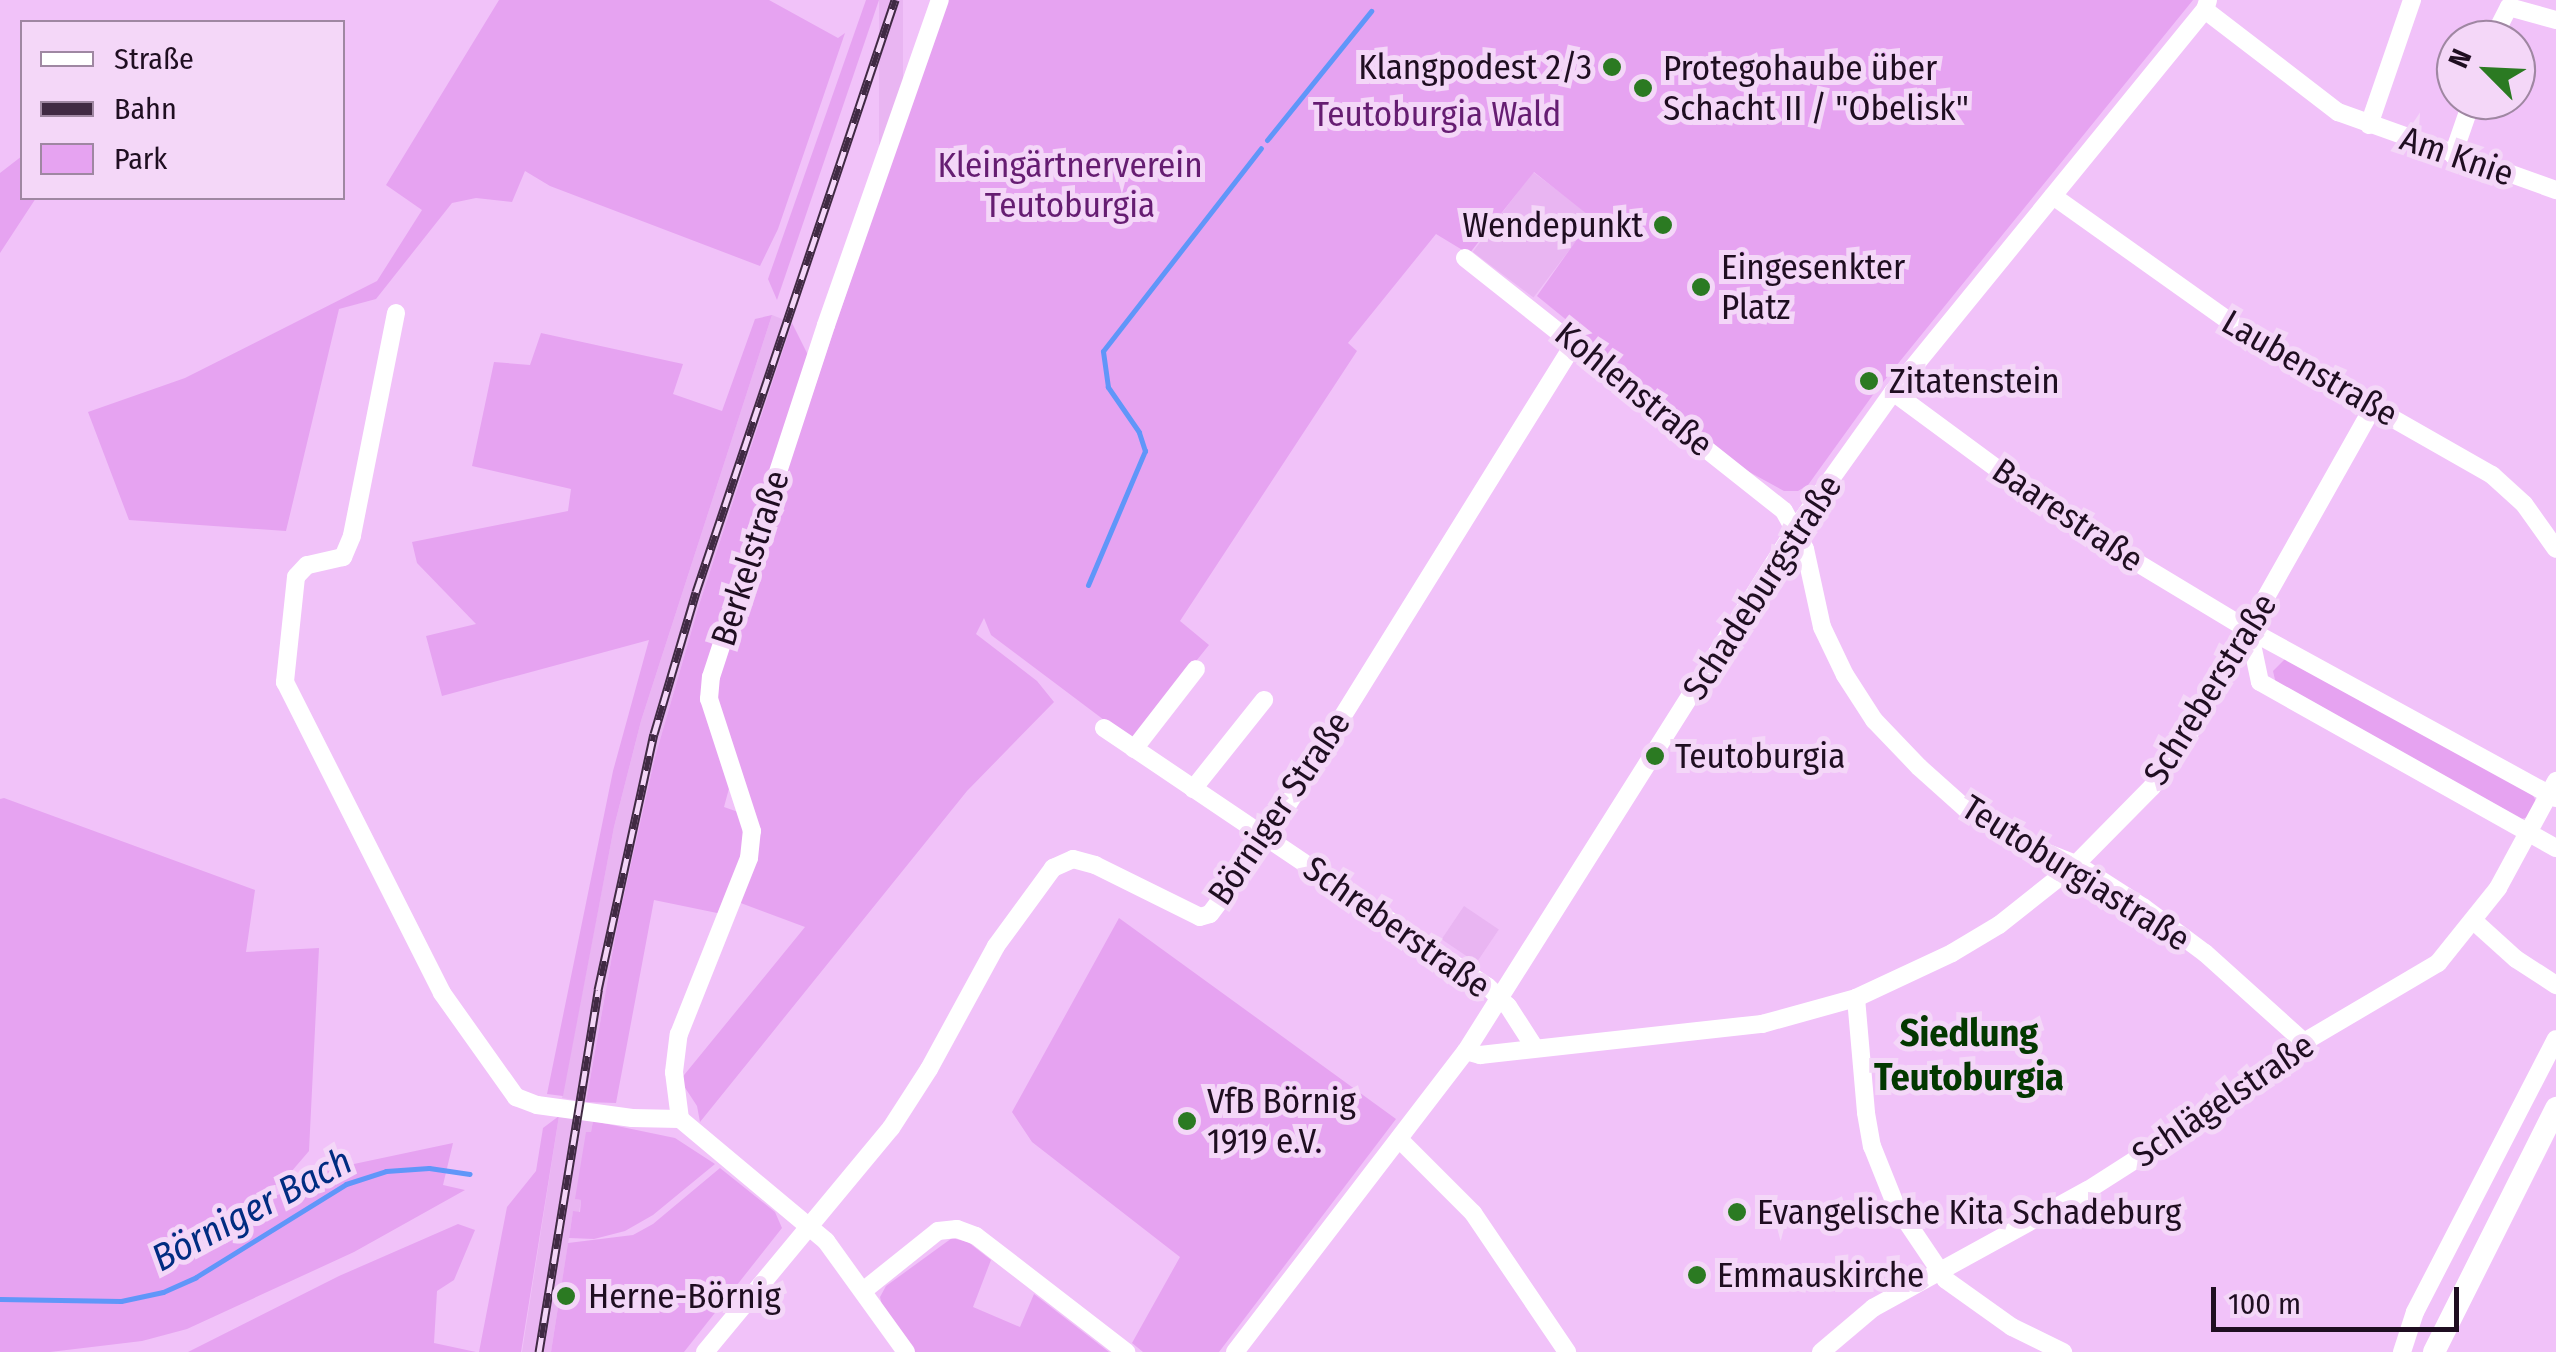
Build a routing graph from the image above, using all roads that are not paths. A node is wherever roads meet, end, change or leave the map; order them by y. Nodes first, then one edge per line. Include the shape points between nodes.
1 (940, 0) edge
2 (2412, 0) edge
3 (2207, 5) edge
4 (2502, 20) edge
5 (2556, 20) edge
6 (2465, 120) edge
7 (2369, 125) junction
8 (2453, 155) junction
9 (2556, 190) edge
10 (2054, 196) junction
11 (1464, 258) dead end
12 (396, 314) dead end
13 (1576, 342) junction
14 (1893, 392) junction
15 (2374, 406) junction
16 (1796, 528) junction
17 (2556, 548) edge
18 (2250, 630) junction
19 (1196, 670) dead end
20 (1264, 700) dead end
21 (1104, 728) dead end
22 (1134, 749) junction
23 (1194, 789) junction
24 (2554, 791) edge
25 (2530, 834) junction
26 (1267, 838) junction
27 (2556, 848) edge
28 (2076, 864) junction
29 (2475, 922) junction
30 (2556, 985) edge
31 (1856, 998) junction
32 (1501, 999) junction
33 (2556, 1039) edge
34 (2304, 1042) junction
35 (1535, 1048) junction
36 (1466, 1051) junction
37 (2556, 1108) edge
38 (680, 1119) junction
39 (1399, 1140) junction
40 (807, 1224) junction
41 (1937, 1269) junction
42 (863, 1291) junction
43 (715, 1348) edge
44 (906, 1352) edge
45 (1126, 1352) edge
46 (1235, 1352) edge
47 (1567, 1352) edge
48 (1821, 1352) edge
49 (2063, 1352) edge
50 (2402, 1352) edge
51 (2434, 1352) edge

1 - 38 street, Berkelstraße via 711,677 709,698 752,832 749,858 675,1050
2 - 7 street, Am Knie
3 - 7 street, Schadeburgstraße via 2321,102
3 - 10 street, Schadeburgstraße
4 - 5 street via 2508,7
6 - 8 street
7 - 8 street, Am Knie
8 - 9 street, Am Knie
10 - 14 street, Schadeburgstraße
10 - 15 street, Laubenstraße via 2241,331
11 - 13 street, Kohlenstraße
12 - 38 street via 352,536 343,557 308,565 296,577 285,682 442,993 516,1098 613,1116
13 - 16 street, Kohlenstraße via 1784,511
13 - 26 street, Börniger Straße
14 - 16 street, Schadeburgstraße
14 - 18 street, Baarestraße via 2068,521
15 - 17 street, Laubenstraße via 2492,475
15 - 18 street, Schreberstraße
16 - 28 street, Teutoburgiastraße via 1822,626 1874,720 1966,809 2022,843
16 - 32 street, Schadeburgstraße
18 - 24 street, Baarestraße
18 - 25 street via 2260,682
18 - 28 street, Schreberstraße via 2152,787
19 - 22 street
20 - 23 street
21 - 22 street, Schreberstraße
22 - 23 street, Schreberstraße
23 - 26 street, Schreberstraße
24 - 25 street
25 - 27 street
25 - 29 street, Schlägelstraße
26 - 32 street, Schreberstraße
26 - 40 street, Börniger Straße via 1210,914 1200,918 1096,865 1073,859 1053,868 996,946 910,1102
28 - 31 street, Schreberstraße via 1999,926
28 - 34 street, Teutoburgiastraße via 2205,953
29 - 30 street
29 - 34 street, Schlägelstraße via 2438,963
31 - 35 street, Schreberstraße via 1732,1029
31 - 41 street via 1872,1146 1896,1206
32 - 35 street, Schreberstraße
32 - 36 street, Schadeburgstraße
33 - 50 street via 2415,1312
34 - 41 street, Schlägelstraße via 2088,1190
35 - 36 street, Schreberstraße via 1480,1056
36 - 39 street, Schadeburgstraße
37 - 51 main road
38 - 40 street
39 - 46 street, Schadeburgstraße
39 - 47 street via 1472,1213
40 - 42 street
40 - 43 street
41 - 48 street, Schlägelstraße via 1873,1308
41 - 49 street via 2012,1326
42 - 44 street
42 - 45 street via 938,1232 957,1229 976,1236

